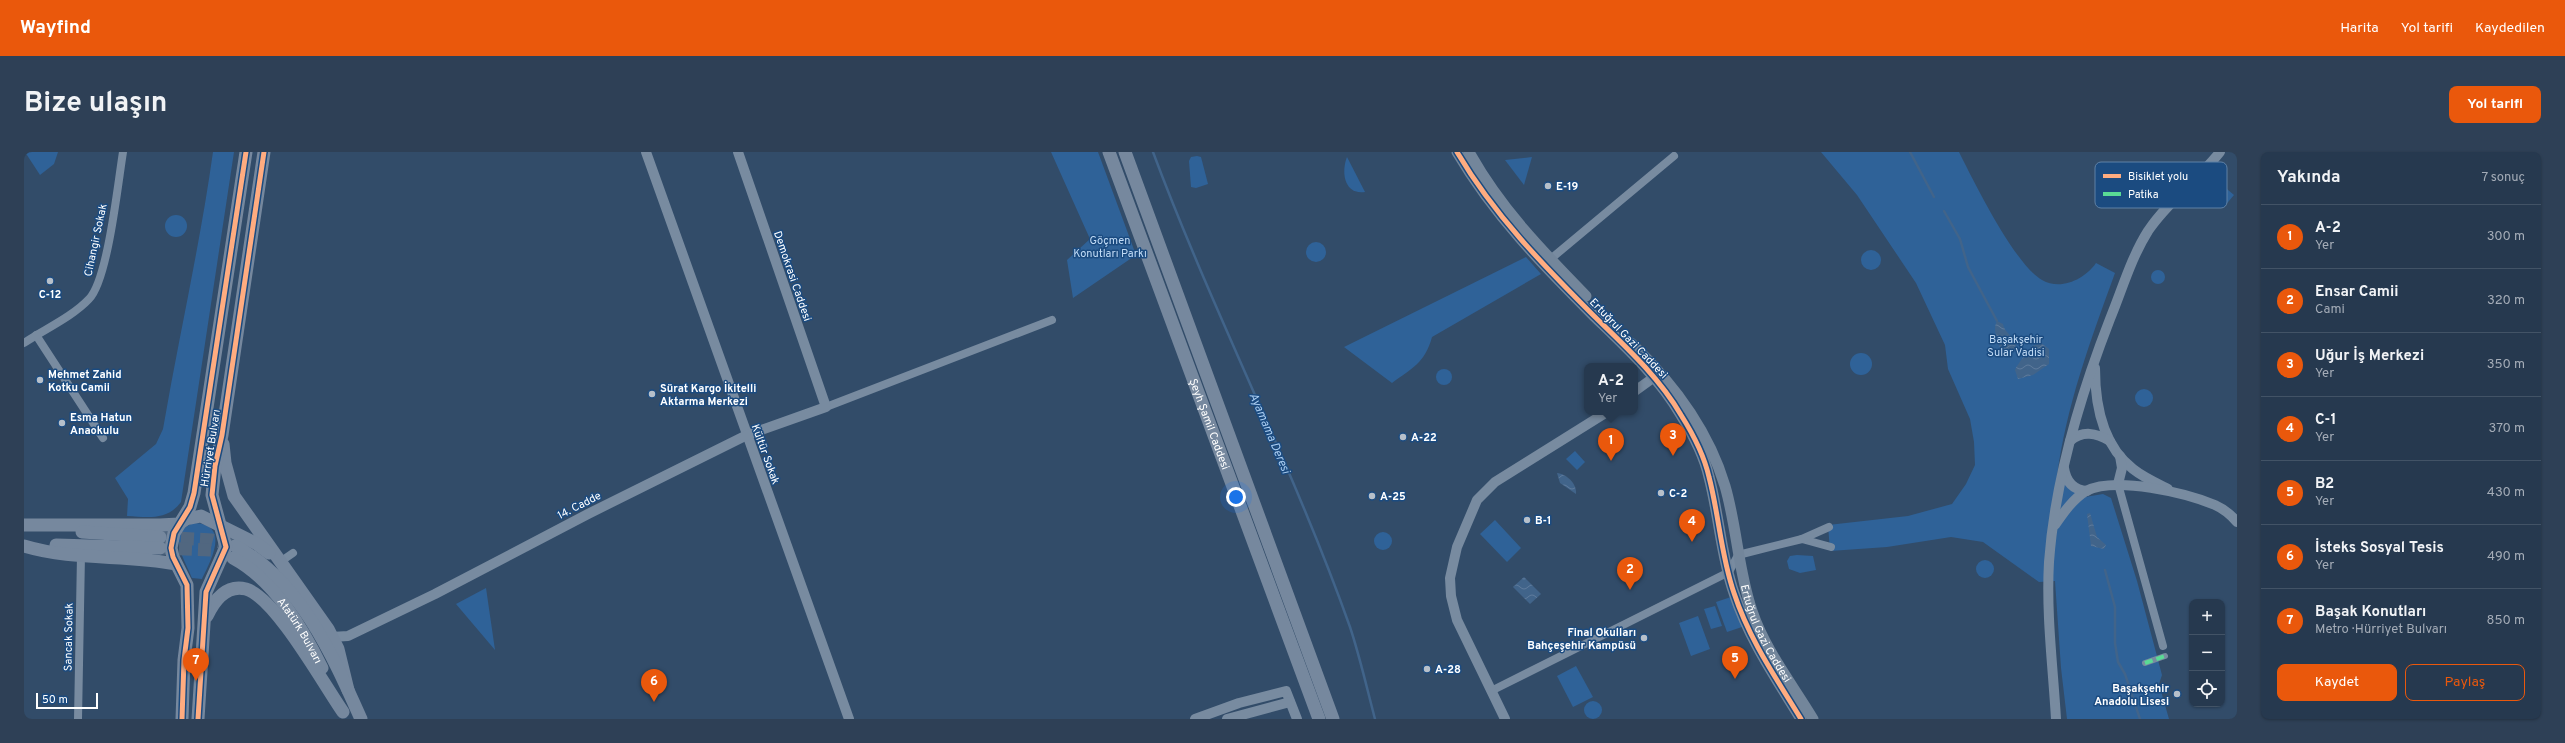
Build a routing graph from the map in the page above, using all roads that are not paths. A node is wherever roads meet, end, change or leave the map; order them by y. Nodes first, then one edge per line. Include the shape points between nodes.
1 (123, 152) edge
2 (246, 152) edge
3 (264, 152) edge
4 (646, 152) edge
5 (738, 152) edge
6 (1109, 152) edge
7 (1124, 152) edge
8 (1457, 152) edge
9 (1470, 152) edge
10 (2220, 152) edge
11 (1674, 156) dead end
12 (2210, 162) edge
13 (2165, 208) edge
14 (1547, 262) junction
15 (1052, 320) dead end
16 (36, 335) junction
17 (24, 343) edge
18 (2095, 358) junction
19 (1653, 378) junction
20 (1638, 390) edge
21 (826, 407) junction
22 (1602, 415) edge
23 (222, 435) junction
24 (747, 435) junction
25 (103, 438) dead end
26 (2070, 441) junction
27 (2110, 441) junction
28 (2120, 456) junction
29 (2064, 466) junction
30 (2118, 484) junction
31 (2087, 491) junction
32 (2175, 493) junction
33 (2237, 522) edge
34 (218, 523) junction
35 (179, 524) junction
36 (24, 525) edge
37 (1829, 527) dead end
38 (24, 528) edge
39 (2053, 528) junction
40 (1802, 539) junction
41 (24, 546) edge
42 (1831, 547) dead end
43 (293, 553) dead end
44 (81, 555) junction
45 (1738, 555) junction
46 (280, 562) junction
47 (176, 564) junction
48 (1729, 572) junction
49 (205, 622) junction
50 (348, 636) junction
51 (331, 637) junction
52 (2163, 646) dead end
53 (338, 649) junction
54 (2165, 656) dead end
55 (2145, 663) dead end
56 (348, 690) junction
57 (1491, 691) junction
58 (1290, 702) junction
59 (344, 716) edge
60 (78, 719) edge
61 (182, 719) edge
62 (198, 719) edge
63 (361, 719) edge
64 (849, 719) edge
65 (1195, 719) edge
66 (1227, 719) edge
67 (1296, 719) edge
68 (1319, 719) edge
69 (1333, 719) edge
70 (1505, 719) edge
71 (1800, 719) edge
72 (1813, 719) edge
73 (2056, 719) edge

1 - 16 street, Cihangir Sokak via 104,265 96,289 85,303
2 - 35 main road, Hürriyet Bulvarı via 194,493 190,507
3 - 23 main road, Hürriyet Bulvarı
4 - 24 street, Kültür Sokak
5 - 21 street, Demokrasi Caddesi
6 - 68 main road, Şeyh Şamil Caddesi
7 - 69 main road, Şeyh Şamil Caddesi
8 - 14 main road, Ertuğrul Gazi Caddesi via 1479,187 1522,243
9 - 14 main road, Ertuğrul Gazi Caddesi via 1500,201
10 - 12 street
11 - 14 street
13 - 18 street via 2147,232 2135,256
14 - 19 main road, Ertuğrul Gazi Caddesi
14 - 45 main road, Ertuğrul Gazi Caddesi via 1663,375 1697,422 1725,486
15 - 21 street
16 - 17 street, Cihangir Sokak
16 - 25 street
18 - 26 street
18 - 27 street via 2098,404
19 - 20 street
19 - 48 main road, Ertuğrul Gazi Caddesi via 1681,414 1709,475
21 - 24 street, 14. Cadde
22 - 57 street via 1495,482 1477,500 1466,522 1450,578 1451,596 1458,620
23 - 34 main road, Hürriyet Bulvarı via 212,495
23 - 46 main road via 225,463 234,496
24 - 50 street, 14. Cadde
24 - 64 street, Kültür Sokak
26 - 27 street via 2086,433 2100,435
26 - 29 street
27 - 28 street
28 - 30 street via 2122,468
28 - 32 street via 2140,474
29 - 31 street via 2071,484 2078,490
29 - 39 street
30 - 31 street
30 - 32 street
30 - 52 street
31 - 39 street via 2068,507
32 - 33 street via 2216,505
34 - 35 main road via 201,516 186,519
34 - 46 main road via 257,544
34 - 49 main road, Hürriyet Bulvarı via 224,536 225,550 208,584
35 - 36 main road
35 - 47 main road, Hürriyet Bulvarı via 171,548
37 - 40 street
38 - 41 main road via 160,543
39 - 73 street via 2049,600
40 - 42 street
40 - 45 street
41 - 44 main road via 46,553
43 - 46 street
44 - 47 main road via 148,558
44 - 60 street, Sancak Sokak
45 - 48 street
45 - 72 main road, Ertuğrul Gazi Caddesi via 1752,611 1761,631
46 - 51 main road
47 - 61 main road via 187,585 188,599
48 - 57 street
48 - 71 main road, Ertuğrul Gazi Caddesi via 1733,592 1749,634
49 - 59 main road via 219,596 228,590 245,589 261,597 294,639
49 - 62 main road, Hürriyet Bulvarı
50 - 51 street
50 - 53 street
51 - 53 main road
53 - 56 main road
54 - 55 street
56 - 59 main road, Atatürk Bulvarı via 324,644 288,590 270,569 254,556 234,552 272,589 311,646
56 - 63 main road
57 - 70 street
58 - 65 street via 1286,691 1239,703
58 - 66 street
58 - 67 street

